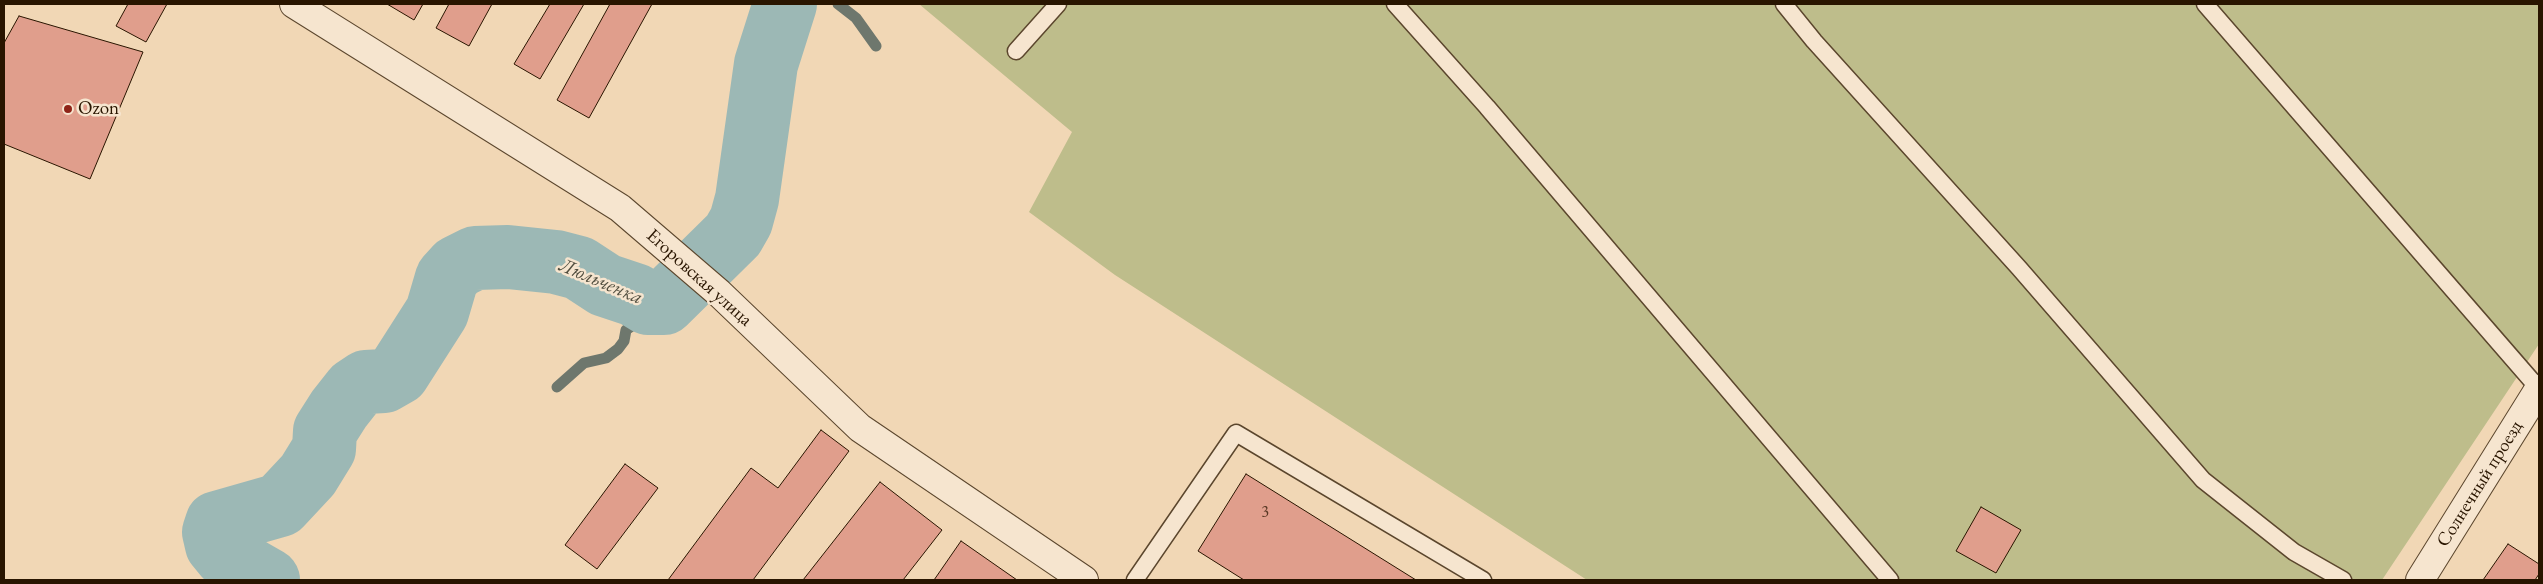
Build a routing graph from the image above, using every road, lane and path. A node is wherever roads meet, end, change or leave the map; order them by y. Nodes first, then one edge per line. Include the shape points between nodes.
1 (294, 4) edge
2 (1058, 4) edge
3 (1395, 4) edge
4 (1784, 4) edge
5 (2205, 4) edge
6 (1016, 52) dead end
7 (2539, 389) edge
8 (1084, 580) edge
9 (1135, 580) edge
10 (1483, 580) edge
11 (1890, 580) edge
12 (2343, 580) edge
13 (2420, 580) edge

1 - 8 street, Егоровская улица via 620,208 719,293 860,428
2 - 6 lane
3 - 11 lane via 1494,114
4 - 12 lane via 2020,268 2203,480 2294,552
5 - 7 lane
7 - 13 street, Солнечный проезд
9 - 10 lane via 1236,433

